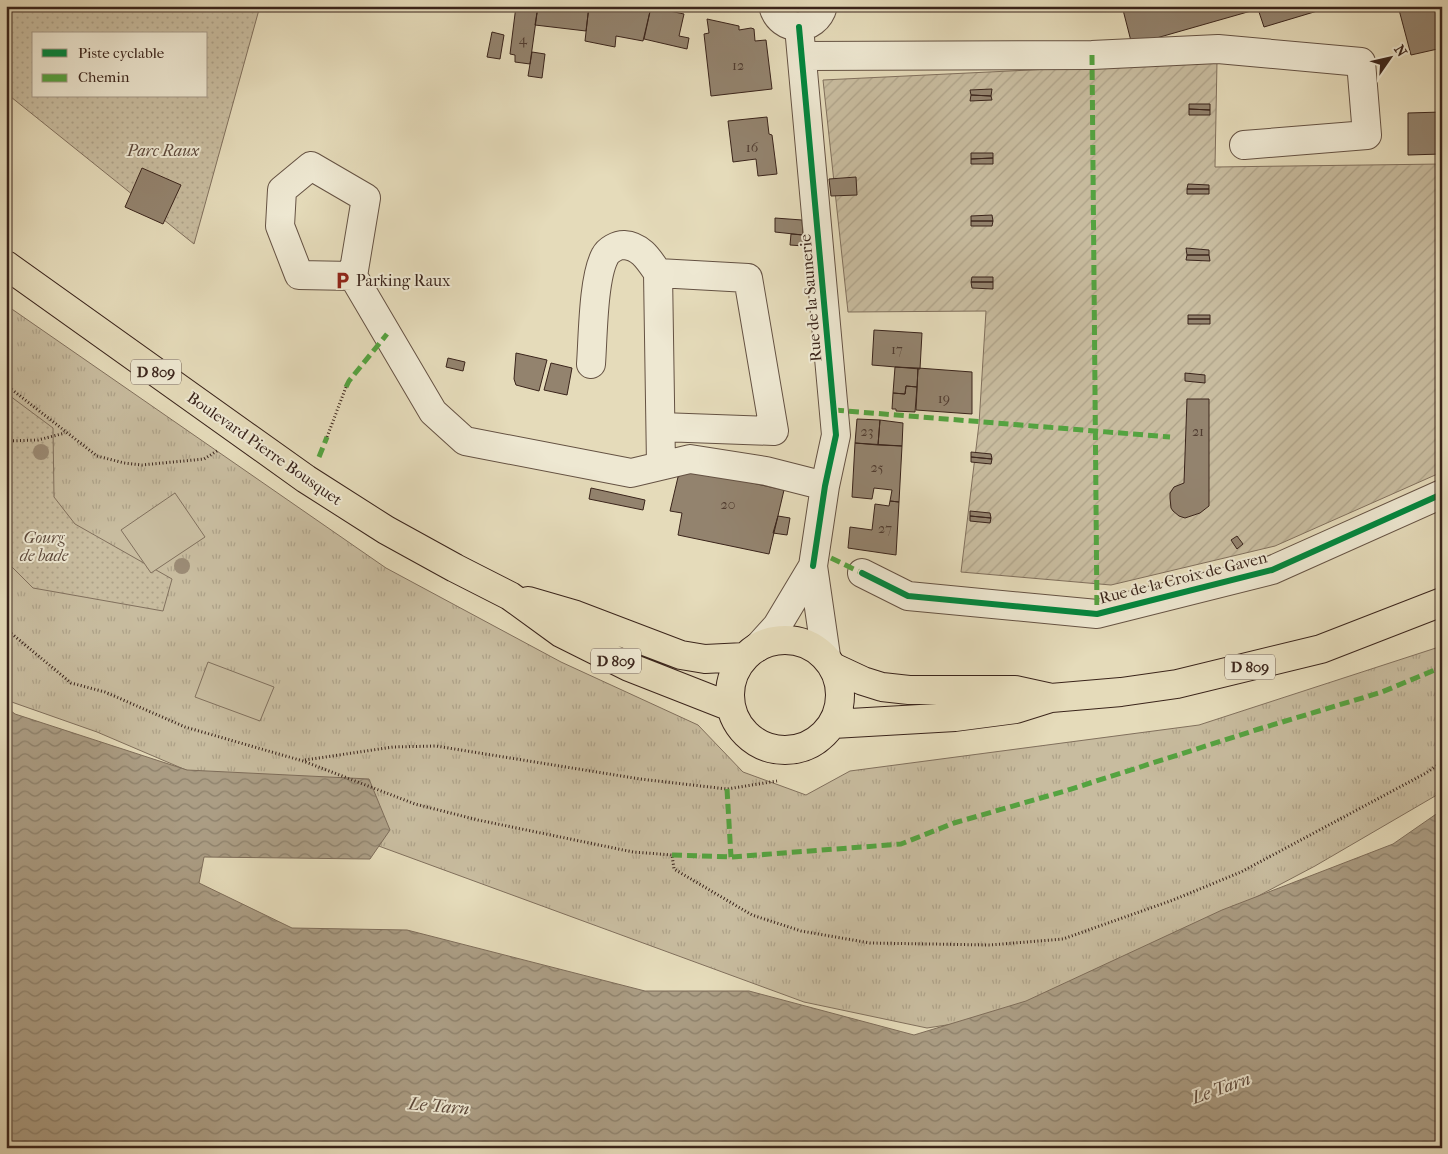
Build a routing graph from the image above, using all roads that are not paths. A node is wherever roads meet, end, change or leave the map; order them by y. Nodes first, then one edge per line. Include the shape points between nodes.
1 (773, 6) edge
2 (823, 6) edge
3 (799, 27) junction
4 (802, 56) junction
5 (1244, 145) dead end
6 (6, 265) edge
7 (658, 273) junction
8 (353, 276) dead end
9 (591, 364) dead end
10 (661, 427) junction
11 (662, 465) junction
12 (825, 486) junction
13 (1442, 494) edge
14 (812, 566) junction
15 (862, 573) dead end
16 (510, 596) junction
17 (1442, 602) edge
18 (751, 652) junction
19 (829, 662) junction
20 (1051, 698) junction
21 (731, 707) junction
22 (833, 724) junction

1 - 3 street via 779,19 792,27
2 - 3 street via 814,21
3 - 4 street, Rue de la Saunerie
4 - 5 street via 1092,55 1218,49 1361,62 1368,134
4 - 12 street, Rue de la Saunerie via 836,435
6 - 16 main road, Boulevard Pierre Bousquet / D 809 via 306,480 386,530
7 - 9 street via 645,254 631,246 618,245 605,254 598,274
7 - 10 street
7 - 10 street via 748,278 774,431
8 - 11 street via 433,412 465,441 631,473
10 - 11 street
11 - 12 street via 690,459 766,471
12 - 14 street, Rue de la Saunerie
13 - 15 street, Rue de la Croix de Gaven via 1272,570 1098,614 908,596
14 - 18 street, Rue de la Saunerie via 776,626
14 - 19 street, Rue de la Saunerie
16 - 18 main road, Boulevard Pierre Bousquet / D 809 via 576,615 681,655 705,659
16 - 21 main road, Boulevard Pierre Bousquet / D 809 via 561,633 630,667
17 - 20 main road, D 809 via 1321,649 1242,670 1122,692
18 - 19 main road via 775,640 793,640 811,646
18 - 21 main road via 735,672 730,689
19 - 20 main road, D 809 via 863,681 882,687 1014,690
19 - 22 main road via 839,680 841,696
20 - 22 main road, D 809 via 1016,709 955,718
21 - 22 main road via 738,725 751,739 767,748 786,751 804,748 821,738

